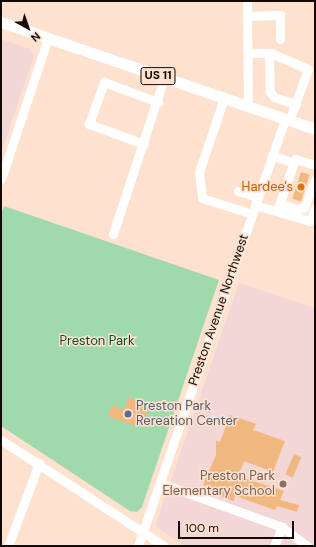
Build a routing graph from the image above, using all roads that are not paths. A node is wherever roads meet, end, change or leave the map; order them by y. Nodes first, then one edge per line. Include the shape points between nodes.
1 (247, 1) edge
2 (247, 16) junction
3 (1, 22) edge
4 (48, 38) junction
5 (280, 39) dead end
6 (247, 53) junction
7 (268, 53) junction
8 (164, 78) junction
9 (224, 98) junction
10 (158, 102) junction
11 (296, 104) junction
12 (248, 106) junction
13 (287, 120) junction
14 (315, 129) edge
15 (144, 144) junction
16 (272, 155) junction
17 (314, 162) edge
18 (294, 163) junction
19 (1, 179) edge
20 (315, 180) edge
21 (238, 191) dead end
22 (256, 201) junction
23 (278, 207) junction
24 (315, 208) edge
25 (252, 214) junction
26 (113, 234) dead end
27 (1, 440) edge
28 (39, 464) junction
29 (160, 483) junction
30 (282, 527) junction
31 (143, 532) junction
32 (8, 546) edge
33 (138, 546) edge
34 (164, 546) edge
35 (274, 546) edge
36 (307, 546) edge

1 - 2 street
2 - 5 street via 280,15
2 - 6 street
3 - 4 main road, US 11
4 - 8 main road, US 11
4 - 19 street
6 - 7 street
6 - 12 street
7 - 11 street via 270,92 274,97
7 - 11 street, Preston Avenue Northwest via 308,69
8 - 9 main road, US 11
8 - 10 street
9 - 12 main road, US 11
9 - 25 street via 199,172 202,198
10 - 15 street
10 - 15 street via 104,82 89,124
11 - 13 street, Preston Avenue Northwest
12 - 13 main road, US 11
13 - 14 main road, US 11
13 - 16 street, Preston Avenue Northwest
15 - 26 street
16 - 18 street
16 - 22 street, Preston Avenue Northwest
17 - 18 street via 295,159
18 - 23 street
20 - 23 street via 304,208
21 - 22 street
22 - 23 street
22 - 25 street, Preston Avenue Northwest
23 - 24 street via 310,221
25 - 29 street, Preston Avenue Northwest
27 - 28 street
28 - 31 street
28 - 32 street
29 - 30 street
29 - 31 street, Preston Avenue Northwest
30 - 35 street
30 - 36 street
31 - 33 street, Preston Avenue Northwest
31 - 34 street

